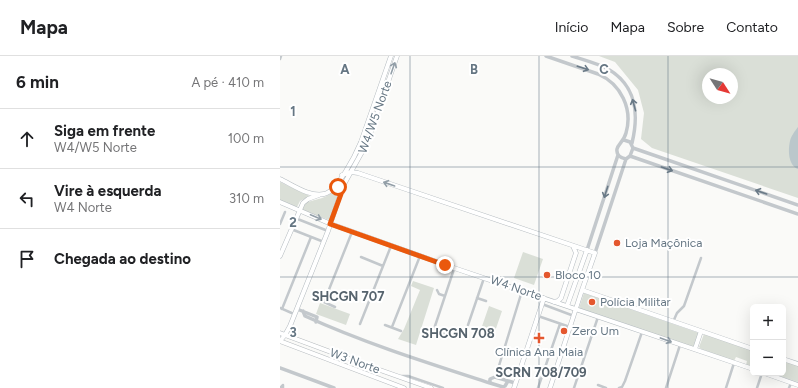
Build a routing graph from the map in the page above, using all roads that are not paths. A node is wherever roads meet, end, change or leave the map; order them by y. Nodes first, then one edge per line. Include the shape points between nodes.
1 (397, 56) edge
2 (546, 56) edge
3 (572, 56) edge
4 (390, 57) edge
5 (624, 140) junction
6 (632, 143) junction
7 (633, 148) junction
8 (618, 155) junction
9 (630, 156) junction
10 (626, 159) junction
11 (351, 172) junction
12 (342, 175) junction
13 (280, 179) edge
14 (335, 187) junction
15 (323, 194) junction
16 (341, 194) junction
17 (772, 196) junction
18 (785, 201) junction
19 (280, 202) edge
20 (770, 205) junction
21 (798, 205) edge
22 (780, 208) junction
23 (299, 210) junction
24 (285, 212) dead end
25 (798, 214) edge
26 (296, 218) junction
27 (280, 224) edge
28 (330, 224) junction
29 (291, 229) junction
30 (328, 231) junction
31 (352, 231) junction
32 (311, 237) junction
33 (324, 242) junction
34 (391, 245) junction
35 (573, 245) junction
36 (587, 250) junction
37 (595, 253) junction
38 (280, 256) edge
39 (420, 256) junction
40 (361, 257) dead end
41 (701, 258) dead end
42 (382, 266) junction
43 (454, 268) junction
44 (484, 278) junction
45 (437, 290) dead end
46 (582, 290) junction
47 (522, 291) junction
48 (445, 296) junction
49 (477, 298) junction
50 (544, 298) junction
51 (486, 301) dead end
52 (554, 302) junction
53 (542, 304) junction
54 (568, 306) junction
55 (335, 307) dead end
56 (281, 308) edge
57 (297, 309) junction
58 (576, 309) junction
59 (295, 314) junction
60 (538, 316) junction
61 (574, 316) junction
62 (598, 317) junction
63 (673, 322) junction
64 (360, 324) dead end
65 (560, 324) junction
66 (385, 325) dead end
67 (468, 325) dead end
68 (392, 327) junction
69 (570, 327) junction
70 (401, 331) dead end
71 (642, 332) junction
72 (701, 332) junction
73 (280, 333) edge
74 (285, 335) junction
75 (448, 335) dead end
76 (280, 341) edge
77 (680, 345) junction
78 (320, 348) junction
79 (750, 348) edge
80 (695, 349) junction
81 (311, 353) junction
82 (786, 360) edge
83 (734, 363) junction
84 (798, 364) edge
85 (280, 368) edge
86 (750, 368) edge
87 (498, 369) dead end
88 (762, 376) edge
89 (771, 376) edge
90 (398, 377) junction
91 (508, 381) junction
92 (490, 383) junction
93 (515, 383) junction
94 (791, 383) junction
95 (598, 385) dead end
96 (798, 385) edge
97 (284, 387) edge
98 (280, 388) edge
99 (334, 388) edge
100 (404, 388) edge
101 (431, 388) edge
102 (443, 388) edge
103 (514, 388) edge
104 (538, 388) edge
105 (550, 388) edge
106 (574, 388) edge
107 (606, 388) edge
108 (619, 388) edge
109 (666, 388) edge
110 (726, 388) edge
111 (757, 388) edge
112 (789, 388) edge

11 -> 1 main road, W4/W5 Norte via 367,143
2 -> 5 street via 604,76 617,87 628,112
6 -> 3 street via 636,127 636,109 625,84 608,69
4 - 12 main road, W4/W5 Norte via 361,142
5 - 6 street
5 - 8 street via 618,147
6 - 7 street
7 - 9 street
17 -> 7 street
8 - 10 street
8 -> 36 street
9 - 10 street
9 -> 20 street
10 - 37 street
11 - 12 main road
11 - 16 main road, W4/W5 Norte
35 -> 11 main road
12 - 14 main road, W4/W5 Norte
13 - 15 main road via 311,193
14 - 15 main road
14 - 16 main road via 338,187
15 - 23 main road via 308,199 302,203
16 - 28 main road, W4/W5 Norte
17 - 18 street
17 - 20 street via 776,201
18 - 21 street
18 - 22 street via 780,202
19 - 23 main road, W4 Norte
20 - 22 street
22 - 25 street
23 - 26 main road
23 -> 28 main road, W4 Norte
24 - 27 street
26 - 29 main road
26 - 30 street
28 - 30 main road, W4/W5 Norte
28 - 31 main road, W4 Norte
29 - 32 street
29 - 38 main road
30 - 33 main road, W4/W5 Norte
31 - 34 main road, W4 Norte
31 - 55 street via 324,302
32 - 33 street
32 - 56 street
33 - 57 main road, W4/W5 Norte
34 - 39 main road, W4 Norte
34 - 42 street
35 - 36 main road
35 - 52 main road via 576,253 573,264 561,298
36 - 37 main road
36 - 54 main road
37 - 46 main road
39 - 43 main road, W4 Norte
39 - 68 street
40 - 42 street
41 - 63 street via 684,306
42 - 64 street
43 - 44 main road, W4 Norte
43 - 48 street
44 - 47 main road, W4 Norte
44 - 49 street
45 - 48 street
46 - 58 main road
46 - 63 main road
47 - 50 main road, W4 Norte
47 - 87 street
48 - 75 street via 434,329
49 - 51 street
49 - 67 street
50 - 52 main road, W4 Norte
50 - 53 main road
52 - 54 main road, W4 Norte
53 - 60 main road
53 - 61 street
54 - 58 main road, W4 Norte
56 - 59 street
57 - 59 main road, W4/W5 Norte
57 - 92 street via 317,317 316,322
58 - 61 main road
58 - 62 main road, W4 Norte
59 - 74 main road, W4/W5 Norte
60 - 65 street
60 - 93 main road
61 - 69 main road
62 - 71 main road, W4 Norte
62 - 106 street
63 - 72 main road
65 - 69 street
65 - 104 street
66 - 68 street
68 - 70 street
69 - 105 main road
71 -> 77 main road, W4 Norte
71 - 108 street via 625,381
72 - 79 main road
72 - 80 main road
73 - 74 main road, W3 Norte
74 - 76 main road, W4/W5 Norte
74 - 78 main road, W3 Norte
76 - 81 main road, W3 Norte
77 - 80 main road, W4 Norte
77 - 109 street
78 - 81 main road via 312,346
78 - 90 main road, W3 Norte
80 - 83 main road, W4 Norte
81 - 100 main road, W3 Norte
82 - 84 main road
83 - 86 main road, W4 Norte
83 - 110 street
85 - 99 street
88 - 111 street
89 - 94 main road
90 - 101 main road, W3 Norte
90 - 102 street via 408,376
91 - 92 street via 503,387
91 - 92 street via 494,377 490,379
91 - 93 street
93 - 103 main road
94 - 96 main road
94 - 112 street
95 - 107 street
97 - 98 street via 282,385

